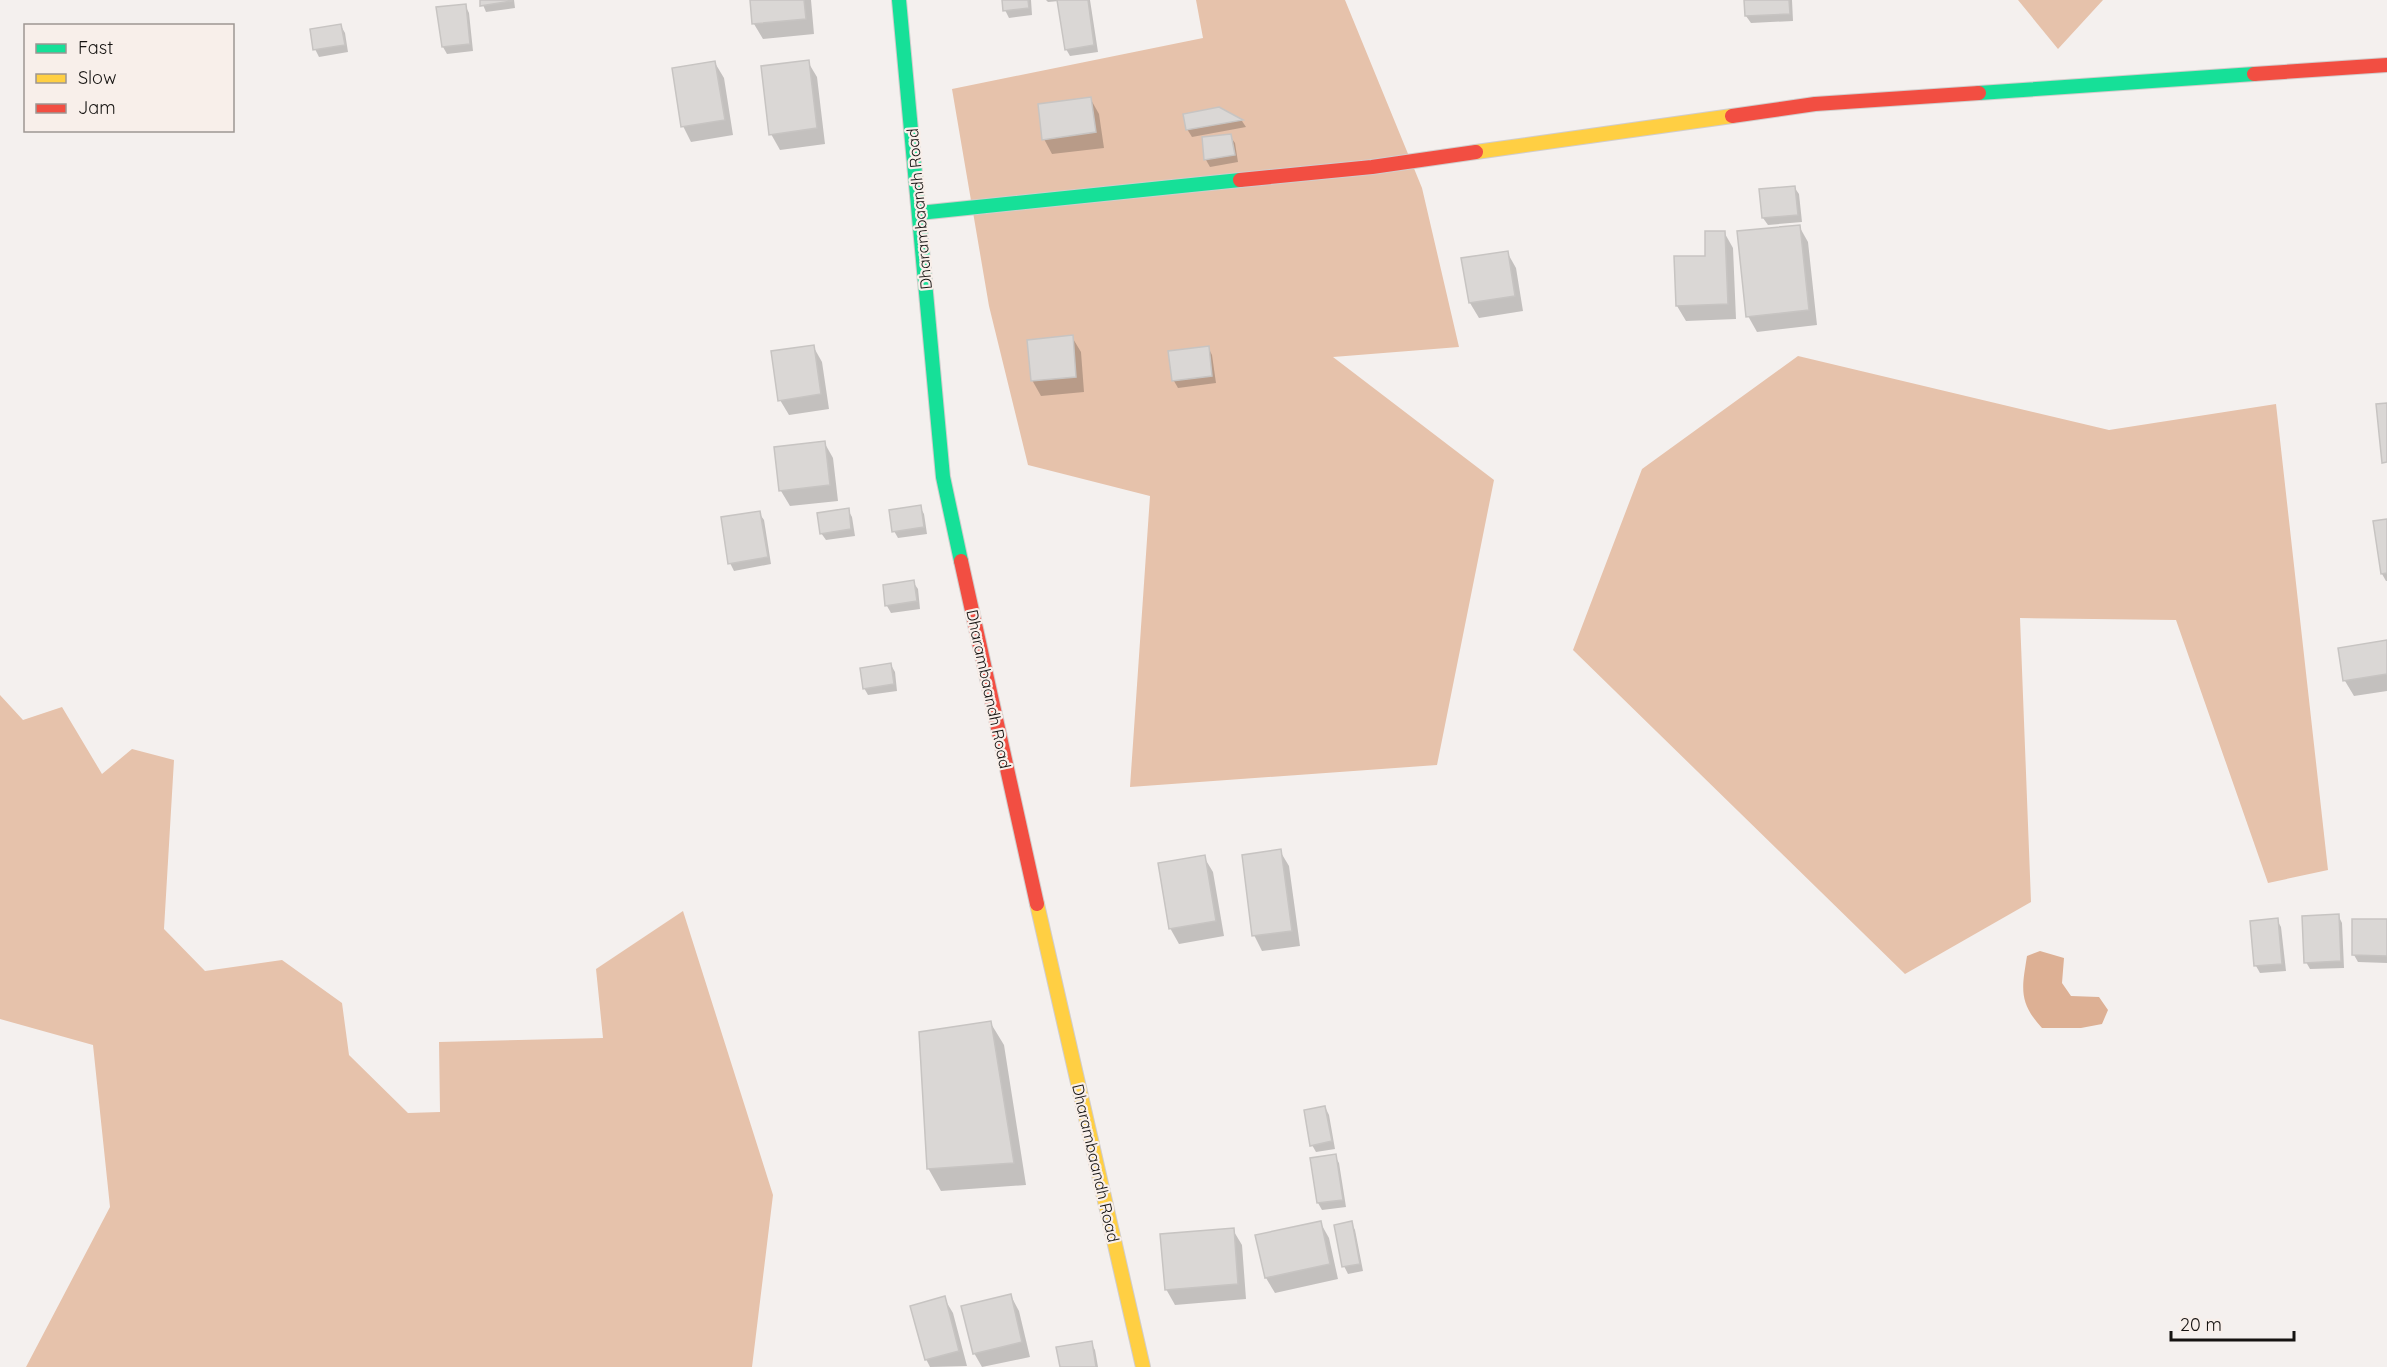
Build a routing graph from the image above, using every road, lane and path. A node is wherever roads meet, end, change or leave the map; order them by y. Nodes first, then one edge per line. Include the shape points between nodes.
1 (899, 0) edge
2 (2387, 65) edge
3 (919, 213) junction
4 (1143, 1367) edge

1 - 3 street, Dharambaandh Road
2 - 3 street via 1815,104 1372,167
3 - 4 street, Dharambaandh Road via 943,477

